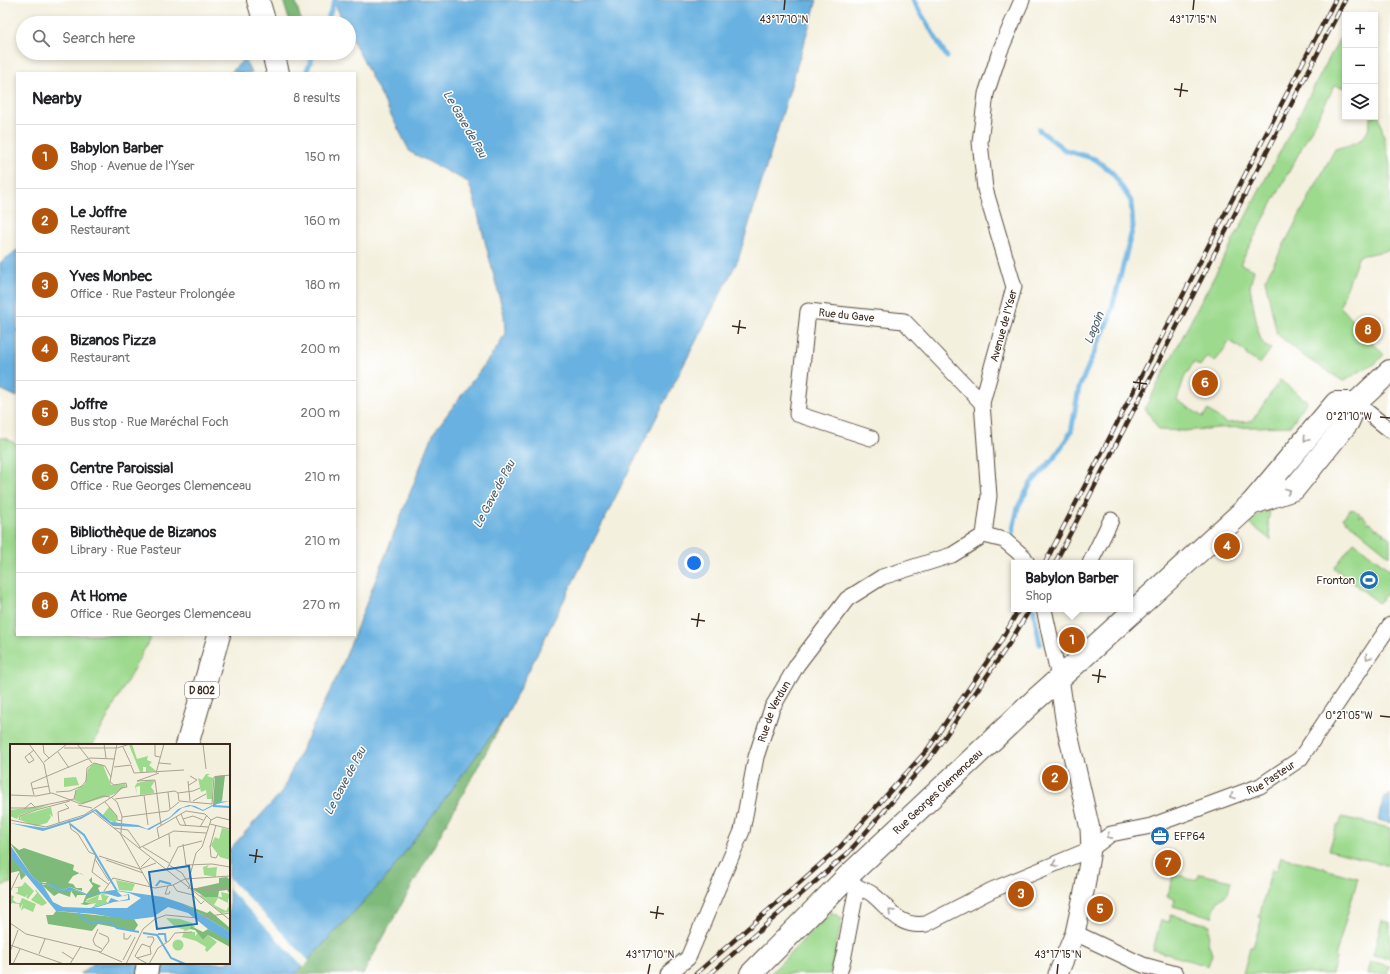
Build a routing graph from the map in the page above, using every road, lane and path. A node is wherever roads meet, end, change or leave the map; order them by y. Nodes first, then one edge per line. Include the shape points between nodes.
1 (258, 0) edge
2 (1022, 0) edge
3 (263, 16) edge
4 (275, 60) edge
5 (278, 72) edge
6 (1390, 371) edge
7 (982, 403) junction
8 (1356, 403) junction
9 (1390, 430) edge
10 (871, 438) dead end
11 (1112, 520) dead end
12 (984, 535) junction
13 (1025, 560) edge
14 (1092, 560) edge
15 (1045, 612) edge
16 (1133, 612) edge
17 (1133, 612) edge
18 (1390, 625) edge
19 (219, 636) edge
20 (1059, 678) junction
21 (187, 744) edge
22 (1091, 849) junction
23 (852, 882) junction
24 (1075, 933) junction
25 (148, 964) edge
26 (146, 974) edge
27 (668, 974) edge
28 (751, 974) edge
29 (839, 974) edge
30 (1058, 974) edge
31 (1176, 974) edge

1 - 3 main road
2 - 7 street, Avenue de l'Yser via 1000,51 986,94 980,142 985,189 1014,287
4 - 5 main road
6 - 8 main road
7 - 10 street, Rue du Gave via 904,321 808,311 797,414
7 - 12 street, Avenue de l'Yser via 989,496
8 - 9 street
8 - 16 main road, Rue Georges Clemenceau via 1348,422 1294,489 1251,504
11 - 14 street
12 - 13 street via 1004,540
12 - 27 street, Rue de Verdun via 952,555 882,577 847,599 797,665 772,708 756,757 742,831 688,958
15 - 20 street
17 - 20 main road, Rue Georges Clemenceau
18 -> 22 street, Rue Pasteur via 1300,759 1260,786 1151,826 1111,834
19 - 21 main road, D 802
20 - 22 street via 1066,725 1090,829
20 - 23 main road, Rue Georges Clemenceau
22 -> 23 street, Rue Pasteur via 992,890 926,924 908,924 899,920 871,893
22 - 24 street
23 - 28 main road, Rue Georges Clemenceau via 817,908
23 - 29 street via 844,955
24 - 30 street
24 - 31 street via 1143,965
25 - 26 main road

